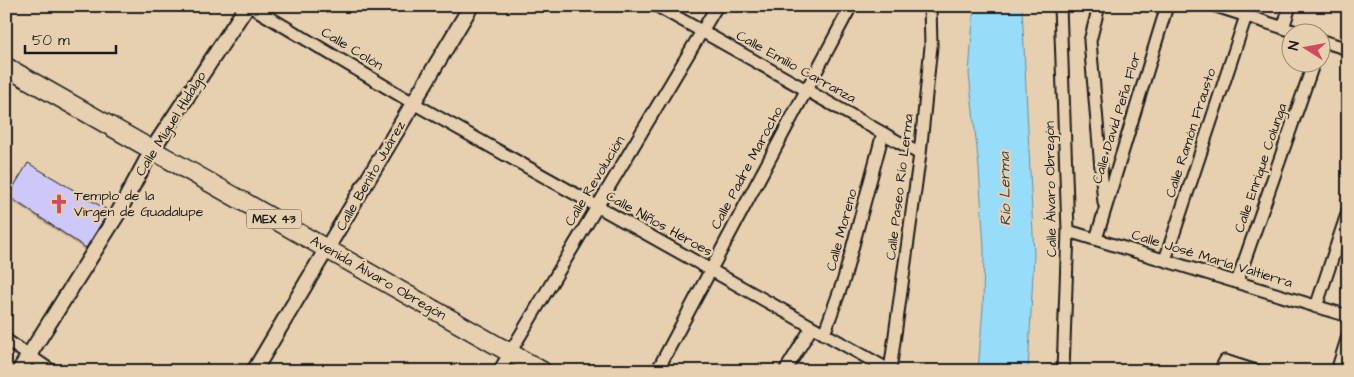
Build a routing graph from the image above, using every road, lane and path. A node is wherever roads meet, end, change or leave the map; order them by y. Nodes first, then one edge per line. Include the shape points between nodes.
1 (249, 6) edge
2 (471, 6) edge
3 (657, 6) edge
4 (717, 6) edge
5 (851, 6) edge
6 (930, 6) edge
7 (1060, 6) edge
8 (1099, 6) edge
9 (1167, 6) edge
10 (1216, 6) edge
11 (1290, 6) edge
12 (1246, 16) junction
13 (1285, 22) edge
14 (1282, 28) edge
15 (702, 31) junction
16 (1332, 44) edge
17 (1348, 49) edge
18 (6, 67) edge
19 (1311, 72) edge
20 (805, 90) junction
21 (413, 103) junction
22 (883, 133) junction
23 (152, 150) junction
24 (920, 154) junction
25 (597, 207) junction
26 (1105, 210) junction
27 (1348, 211) edge
28 (1068, 231) junction
29 (1096, 238) junction
30 (328, 250) junction
31 (1165, 260) junction
32 (709, 270) junction
33 (1238, 282) junction
34 (1316, 307) junction
35 (1348, 316) edge
36 (812, 327) junction
37 (824, 334) junction
38 (1348, 336) edge
39 (6, 340) edge
40 (510, 353) junction
41 (29, 355) junction
42 (1223, 366) edge
43 (19, 371) edge
44 (52, 371) edge
45 (254, 371) edge
46 (499, 371) edge
47 (542, 371) edge
48 (657, 371) edge
49 (785, 371) edge
50 (890, 371) edge
51 (1063, 371) edge
52 (1256, 371) edge
53 (1337, 371) edge

1 - 21 street, Calle Colón
1 - 23 street, Calle Miguel Hidalgo
2 - 21 street, Calle Benito Juárez
3 - 15 street, Calle Emilio Carranza
4 - 15 street, Calle Revolución
5 - 20 street, Calle Padre Marocho
6 - 24 street, Calle Paseo Río Lerma via 931,46
7 - 28 street, Calle Álvaro Obregón
8 - 26 street via 1090,41
9 - 26 street, Calle David Peña Flor
10 - 12 street
11 - 13 street
12 - 14 street
12 - 31 street, Calle Ramón Frausto
15 - 20 street, Calle Emilio Carranza
15 - 25 street, Calle Revolución
16 - 17 street
18 - 23 main road, Avenida Álvaro Obregón / MEX 43
19 - 33 street, Calle Enrique Colunga
20 - 22 street, Calle Emilio Carranza
20 - 32 street, Calle Padre Marocho
21 - 25 street, Calle Niños Héroes
21 - 30 street, Calle Benito Juárez
22 - 24 street, Calle Emilio Carranza
22 - 37 street, Calle Moreno via 844,279
23 - 30 main road, Avenida Álvaro Obregón / MEX 43
23 - 41 street, Calle Miguel Hidalgo via 117,215
24 - 50 street, Calle Paseo Río Lerma
25 - 32 street, Calle Niños Héroes
25 - 40 street, Calle Revolución
26 - 29 street, Calle David Peña Flor
27 - 34 street
28 - 29 street, Calle José María Valtierra
28 - 51 street, Calle Álvaro Obregón
29 - 31 street, Calle José María Valtierra
30 - 40 main road, Avenida Álvaro Obregón / MEX 43
30 - 45 street, Calle Benito Juárez
31 - 33 street, Calle José María Valtierra
32 - 36 street, Calle Niños Héroes
32 - 48 street, Calle Padre Marocho
33 - 34 street, Calle José María Valtierra
34 - 35 street, Calle José María Valtierra
36 - 37 street, Calle Niños Héroes
36 - 49 street
37 - 50 street, Calle Niños Héroes
38 - 53 street
39 - 41 street
40 - 46 street, Calle Revolución
40 - 47 main road, Avenida Álvaro Obregón / MEX 43
41 - 43 street, Calle Miguel Hidalgo
41 - 44 street
42 - 52 street

